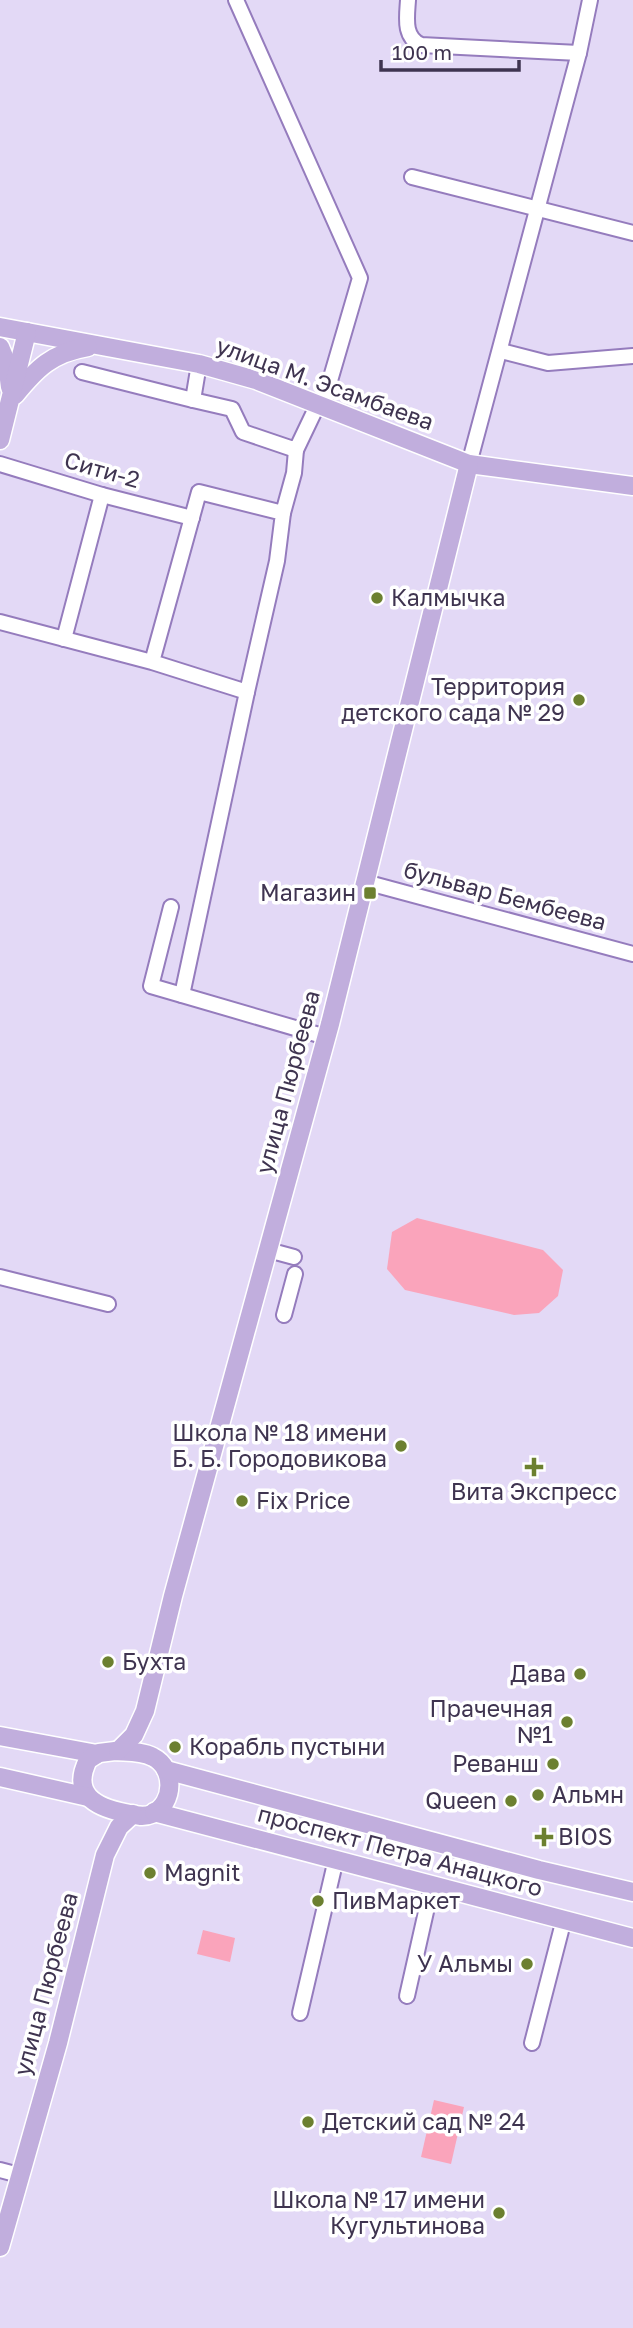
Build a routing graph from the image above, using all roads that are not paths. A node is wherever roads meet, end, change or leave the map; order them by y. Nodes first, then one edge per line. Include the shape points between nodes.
1 (236, 0) edge
2 (408, 0) edge
3 (590, 0) edge
4 (579, 53) junction
5 (412, 177) dead end
6 (538, 208) junction
7 (633, 233) edge
8 (0, 327) edge
9 (27, 332) junction
10 (97, 345) junction
11 (0, 347) edge
12 (501, 351) junction
13 (633, 356) edge
14 (199, 364) junction
15 (82, 372) dead end
16 (193, 400) junction
17 (10, 401) junction
18 (319, 407) junction
19 (0, 440) edge
20 (296, 450) junction
21 (0, 464) edge
22 (469, 464) junction
23 (633, 486) edge
24 (102, 495) junction
25 (283, 513) junction
26 (192, 518) junction
27 (0, 622) edge
28 (64, 639) junction
29 (152, 662) junction
30 (247, 692) junction
31 (366, 882) junction
32 (171, 907) dead end
33 (633, 954) edge
34 (182, 995) junction
35 (326, 1037) junction
36 (268, 1250) junction
37 (294, 1257) dead end
38 (295, 1274) dead end
39 (0, 1277) edge
40 (108, 1304) dead end
41 (284, 1315) dead end
42 (145, 1711) junction
43 (0, 1736) edge
44 (118, 1751) junction
45 (97, 1754) junction
46 (151, 1756) junction
47 (166, 1770) junction
48 (0, 1777) edge
49 (95, 1802) junction
50 (154, 1812) junction
51 (133, 1814) junction
52 (106, 1855) junction
53 (336, 1859) junction
54 (432, 1885) junction
55 (633, 1892) edge
56 (564, 1919) junction
57 (633, 1938) edge
58 (407, 1996) dead end
59 (300, 2013) dead end
60 (532, 2043) dead end
61 (0, 2170) edge
62 (19, 2175) junction
63 (0, 2247) edge

1 - 18 street via 360,278
2 - 4 street via 407,31 421,45
3 - 4 street
4 - 6 street
5 - 6 street
6 - 7 street
6 - 12 street
8 - 9 main road, улица М. Эсамбаева
9 - 10 main road, улица М. Эсамбаева
9 - 17 main road
10 - 14 main road, улица М. Эсамбаева
10 - 17 main road via 49,360
11 - 17 main road via 10,375
12 - 13 street via 548,363
12 - 22 street
14 - 16 street
14 - 18 main road, улица М. Эсамбаева via 256,380
15 - 16 street
16 - 20 street via 232,409 243,432
17 - 19 main road
18 - 20 street
18 - 22 main road, улица М. Эсамбаева
20 - 25 street via 295,473
21 - 24 street, Сити-2
22 - 23 main road, улица М. Эсамбаева
22 - 31 main road, улица Пюрбеева
24 - 26 street, Сити-2
24 - 28 street
25 - 26 street via 199,492
25 - 30 street
26 - 29 street
27 - 28 street
28 - 29 street
29 - 30 street
30 - 34 street
31 - 33 street, бульвар Бембеева
31 - 35 main road, улица Пюрбеева
32 - 34 street via 151,986
34 - 35 street
35 - 36 main road, улица Пюрбеева
36 - 37 street
36 - 42 main road, улица Пюрбеева
38 - 41 street
39 - 40 street
42 - 44 main road via 134,1735
42 - 46 main road via 145,1740
43 - 45 main road
44 - 45 main road
44 - 46 main road
45 - 49 main road via 88,1760 82,1779
46 - 47 main road
47 - 50 main road via 170,1790
47 - 55 main road, проспект Петра Анацкого
48 - 49 main road
49 - 51 main road
49 - 52 main road via 105,1825
50 - 51 main road
50 - 53 main road, проспект Петра Анацкого
51 - 52 main road via 119,1828
52 - 62 main road, улица Пюрбеева
53 - 54 main road, проспект Петра Анацкого
53 - 59 street
54 - 56 main road, проспект Петра Анацкого
54 - 58 street
56 - 57 main road, проспект Петра Анацкого
56 - 60 street
61 - 62 street
62 - 63 main road, улица Пюрбеева

